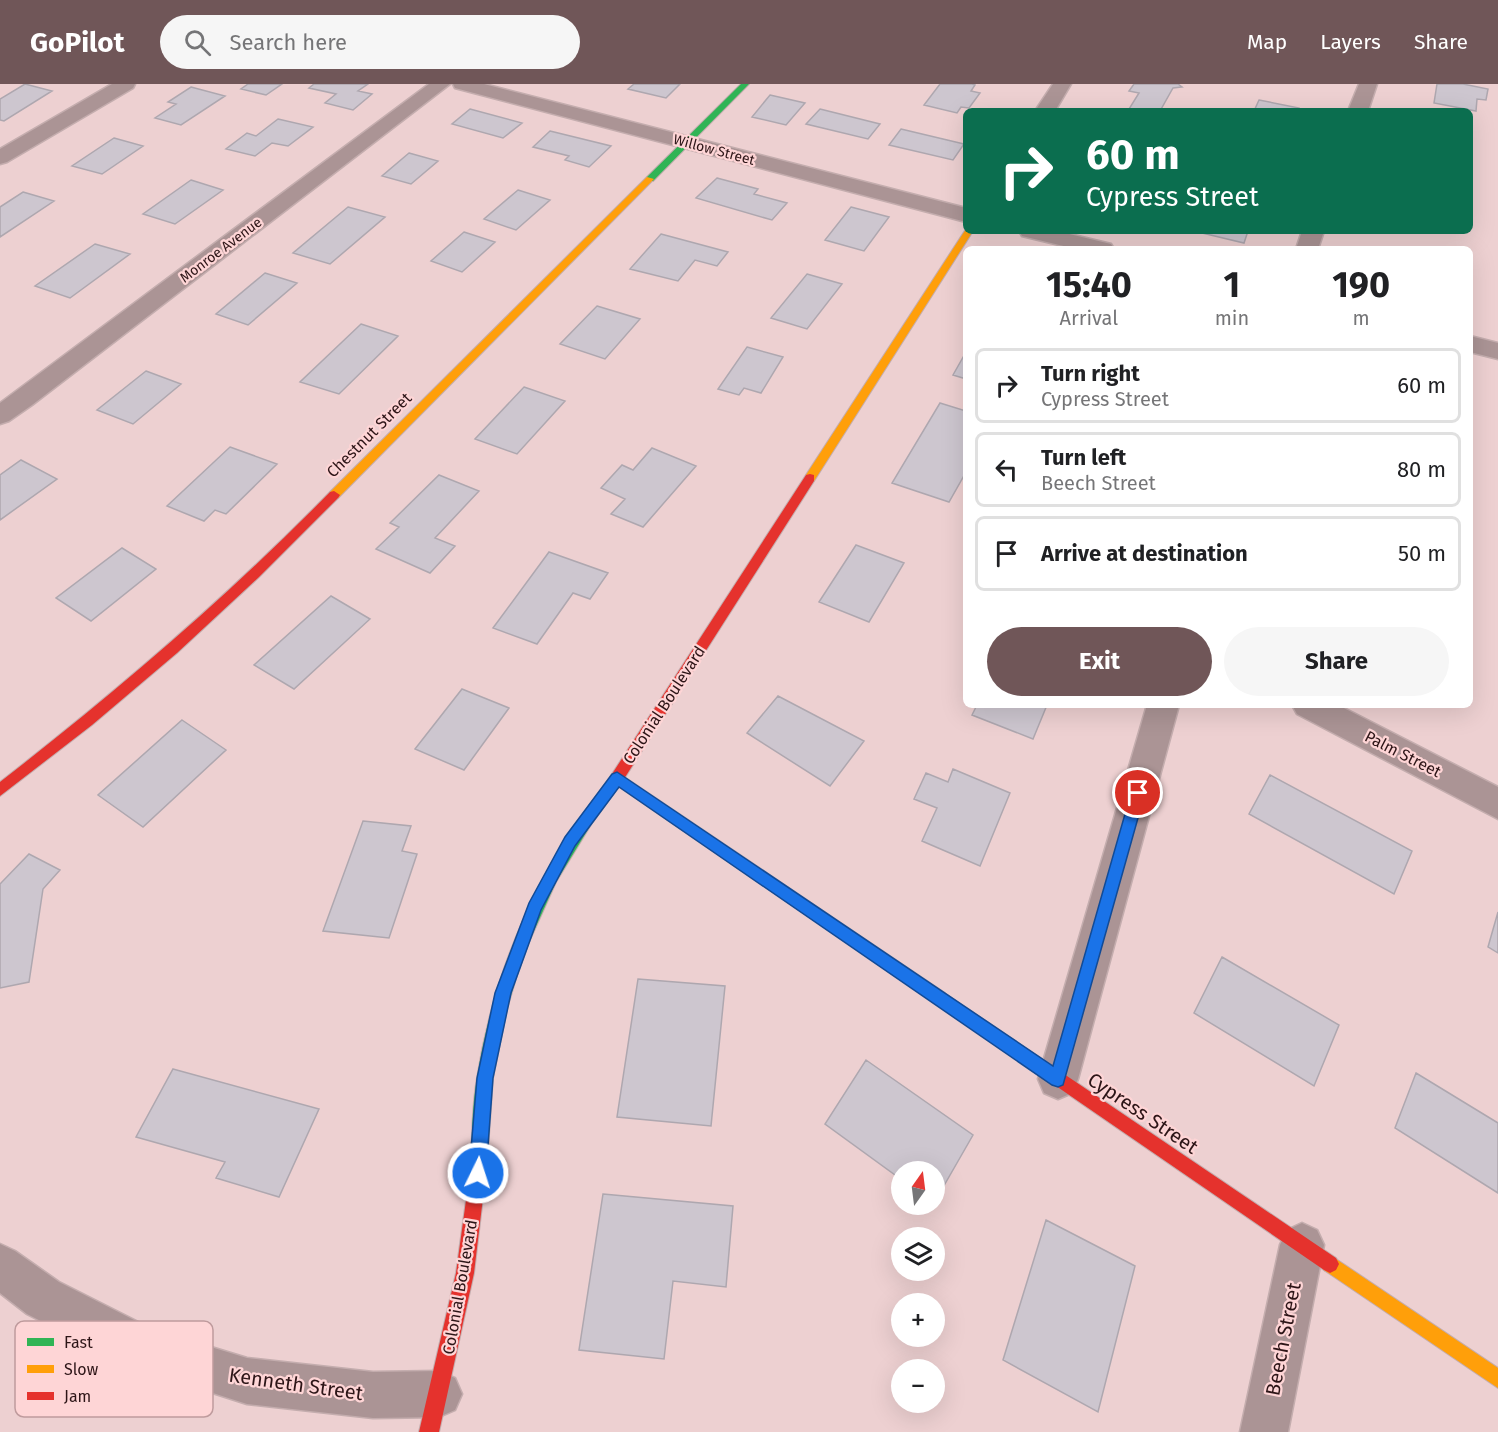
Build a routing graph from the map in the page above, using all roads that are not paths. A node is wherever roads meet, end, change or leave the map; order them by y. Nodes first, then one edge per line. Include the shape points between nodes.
1 (126, 84) edge
2 (441, 84) edge
3 (462, 84) edge
4 (745, 84) edge
5 (1062, 84) edge
6 (1368, 84) edge
7 (1047, 108) edge
8 (1359, 108) edge
9 (686, 142) junction
10 (0, 158) edge
11 (963, 214) edge
12 (966, 234) edge
13 (1042, 234) edge
14 (1091, 246) edge
15 (1473, 345) edge
16 (1498, 351) edge
17 (0, 414) edge
18 (1162, 708) edge
19 (1314, 708) edge
20 (617, 778) junction
21 (0, 790) edge
22 (1498, 804) edge
23 (1058, 1079) junction
24 (1302, 1245) junction
25 (0, 1266) edge
26 (88, 1321) edge
27 (213, 1371) edge
28 (1498, 1379) edge
29 (434, 1413) edge
30 (1264, 1432) edge

1 - 10 street
2 - 17 street, Monroe Avenue
3 - 9 street, Willow Street
4 - 9 street, Chestnut Street
5 - 7 street
6 - 8 street
9 - 11 street, Willow Street
9 - 21 street, Chestnut Street via 280,552 190,636
12 - 20 street, Colonial Boulevard
13 - 14 street
15 - 16 street
18 - 23 street
19 - 22 street, Palm Street
20 - 23 street, Cypress Street
20 - 29 street, Colonial Boulevard via 570,842 544,889 503,993 485,1078 465,1273
23 - 24 street, Cypress Street
24 - 28 street, Cypress Street
24 - 30 street, Beech Street
25 - 26 street, Kenneth Street via 43,1298
27 - 29 street, Kenneth Street via 247,1380 373,1395

